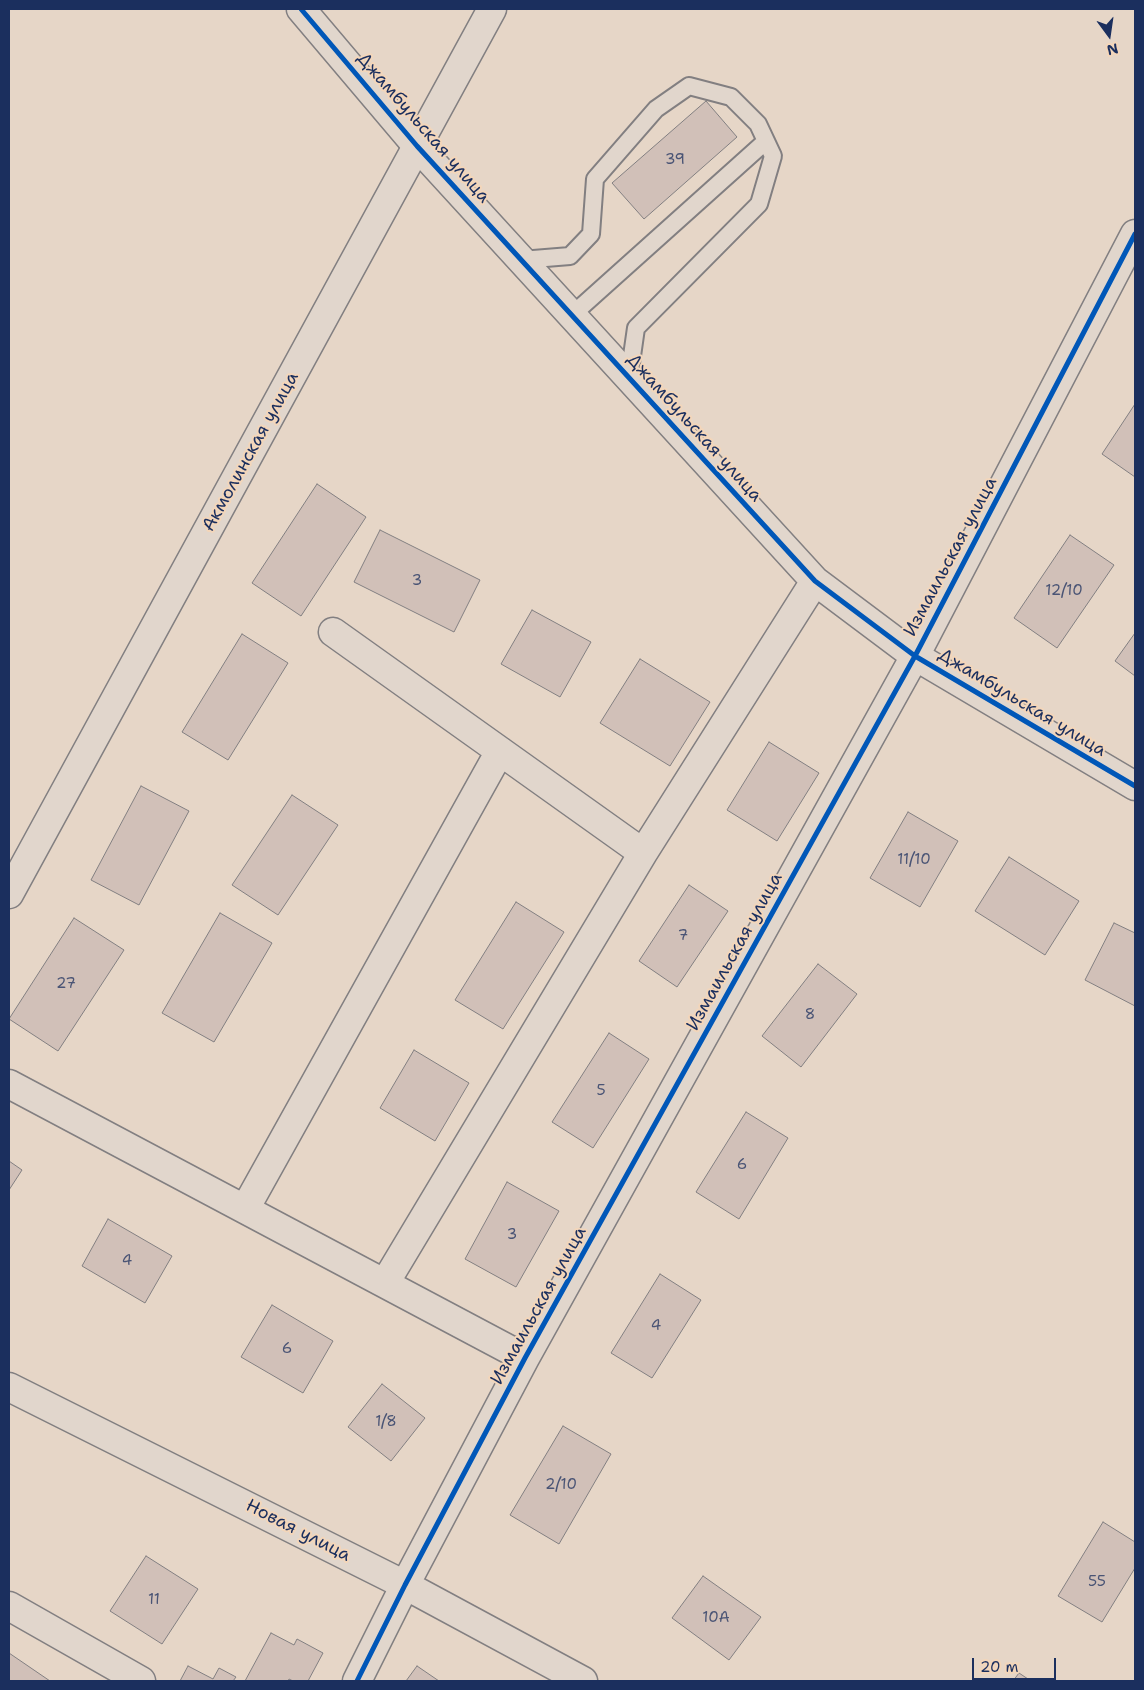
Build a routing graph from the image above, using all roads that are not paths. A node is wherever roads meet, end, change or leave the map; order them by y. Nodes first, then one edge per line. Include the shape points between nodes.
1 (301, 9) edge
2 (492, 9) edge
3 (766, 140) junction
4 (417, 146) junction
5 (1135, 234) edge
6 (521, 260) junction
7 (572, 315) junction
8 (629, 377) junction
9 (815, 581) junction
10 (333, 632) dead end
11 (915, 656) junction
12 (500, 751) junction
13 (1135, 786) edge
14 (643, 853) junction
15 (9, 894) edge
16 (9, 1084) edge
17 (245, 1209) junction
18 (385, 1283) junction
19 (525, 1358) junction
20 (9, 1387) edge
21 (406, 1585) junction
22 (9, 1606) edge
23 (141, 1681) edge
24 (357, 1681) edge
25 (583, 1681) edge

1 - 4 street, Джамбульская улица
2 - 4 street, Акмолинская улица
3 - 6 lane via 758,124 731,97 689,86 656,109 595,179 591,234 570,256
3 - 7 lane
3 - 8 lane via 773,156 759,204 636,328
4 - 6 street, Джамбульская улица
4 - 15 street, Акмолинская улица
5 - 11 street, Измаильская улица
6 - 7 street, Джамбульская улица
7 - 8 street, Джамбульская улица
8 - 9 street, Джамбульская улица
9 - 11 street, Джамбульская улица
9 - 14 street
10 - 12 street
11 - 13 street, Джамбульская улица
11 - 19 street, Измаильская улица
12 - 14 street
12 - 17 street
14 - 18 street
16 - 17 street
17 - 18 street
18 - 19 street
19 - 21 street, Измаильская улица
20 - 21 street, Новая улица
21 - 24 street, Измаильская улица
21 - 25 street, Новая улица
22 - 23 street

